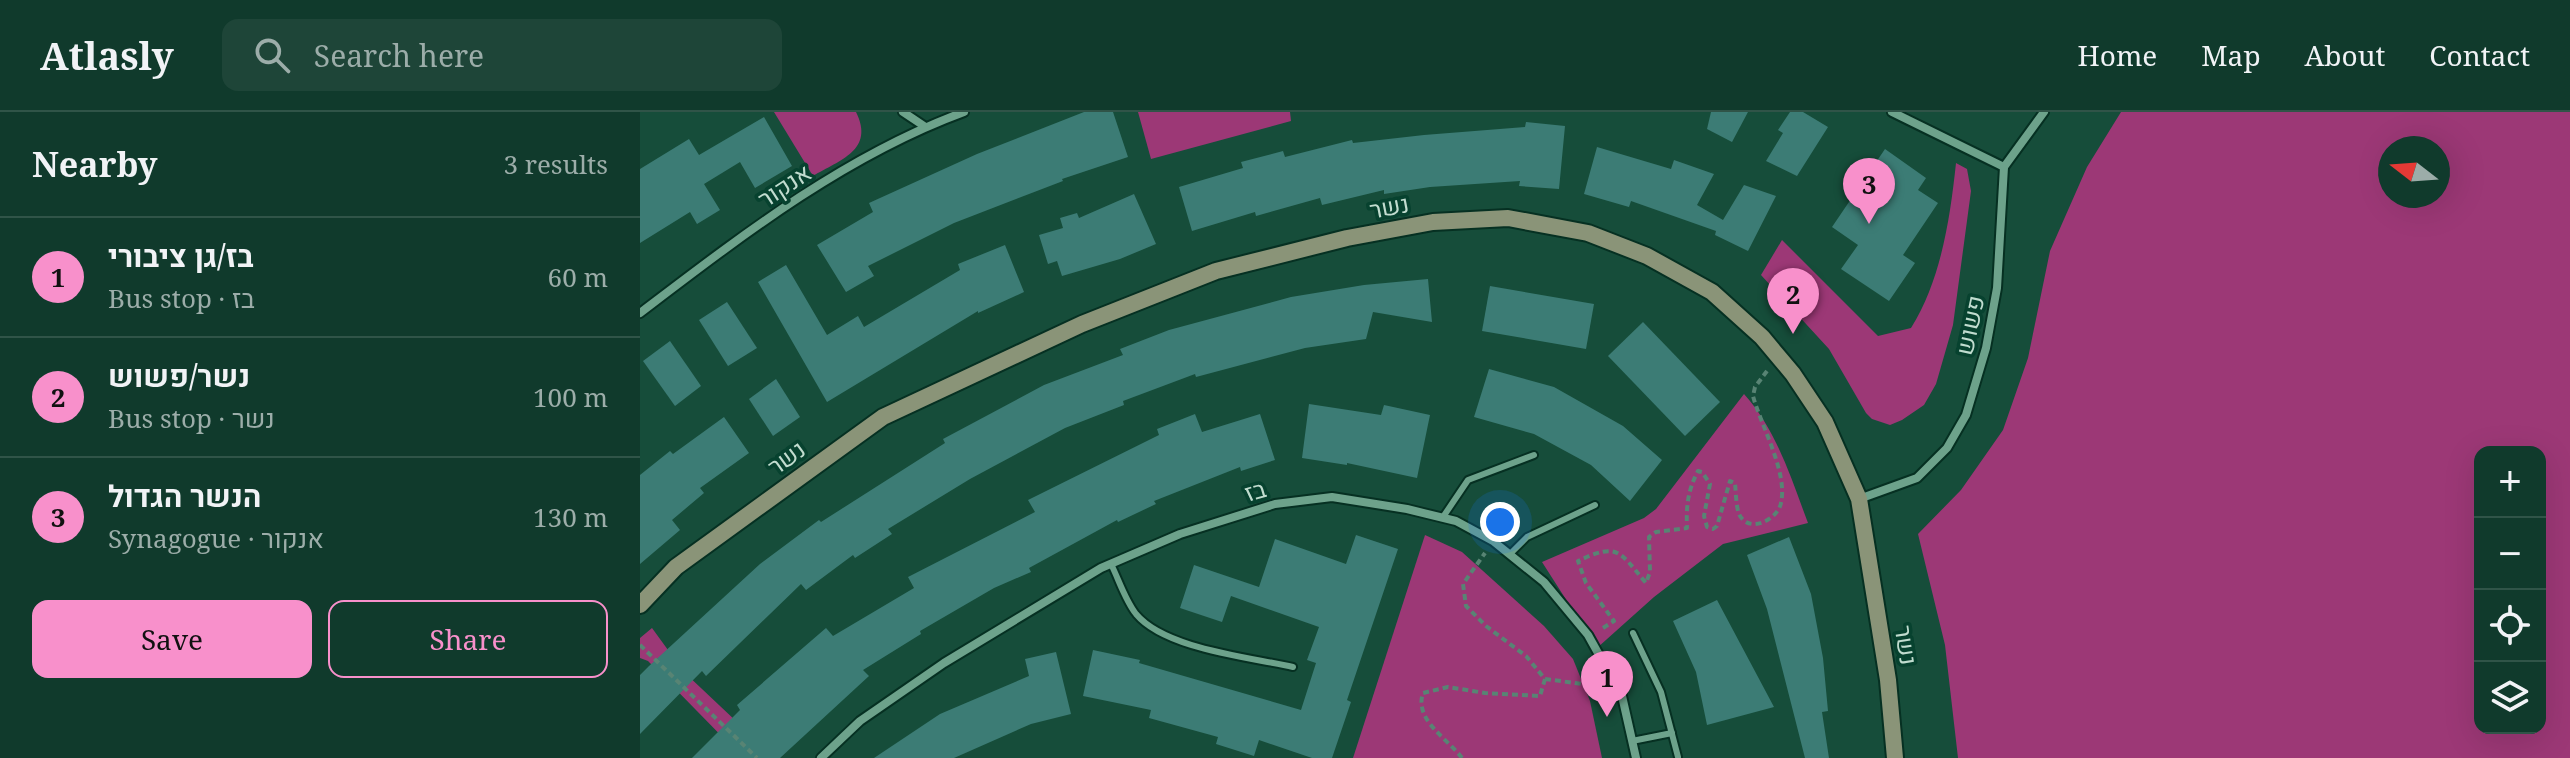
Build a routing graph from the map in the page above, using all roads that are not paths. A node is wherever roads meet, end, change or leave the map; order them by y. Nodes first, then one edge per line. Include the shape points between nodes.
1 (903, 112) edge
2 (964, 112) edge
3 (1892, 112) edge
4 (2044, 112) edge
5 (924, 126) junction
6 (2004, 167) junction
7 (640, 313) edge
8 (1534, 455) dead end
9 (1859, 499) junction
10 (1595, 505) dead end
11 (1443, 517) junction
12 (1510, 554) junction
13 (1111, 564) junction
14 (640, 605) edge
15 (1633, 633) dead end
16 (1293, 667) dead end
17 (1672, 733) junction
18 (1632, 741) junction
19 (1678, 757) edge
20 (821, 758) edge
21 (1636, 758) edge
22 (1895, 758) edge

1 - 5 street
2 - 5 street, אנקור
3 - 6 street
4 - 6 street
5 - 7 street, אנקור via 794,200
6 - 9 street, פשוש via 1997,288 1966,415 1947,448 1917,478
8 - 11 lane via 1468,480
9 - 14 street, נשר via 1825,422 1762,337 1712,292 1647,256 1588,233 1508,218 1433,222 1216,271 1082,324 883,417 676,567
9 - 22 street, נשר
10 - 12 lane via 1527,537
11 - 12 street, בז
11 - 13 street, בז via 1332,497 1275,504 1180,534
12 - 18 street, בז via 1544,582 1588,635 1618,689
13 - 16 lane via 1134,612 1148,626 1178,642
13 - 20 street, בז via 944,663 860,721
15 - 17 lane via 1661,692
17 - 18 lane
17 - 19 lane
18 - 21 street, בז

